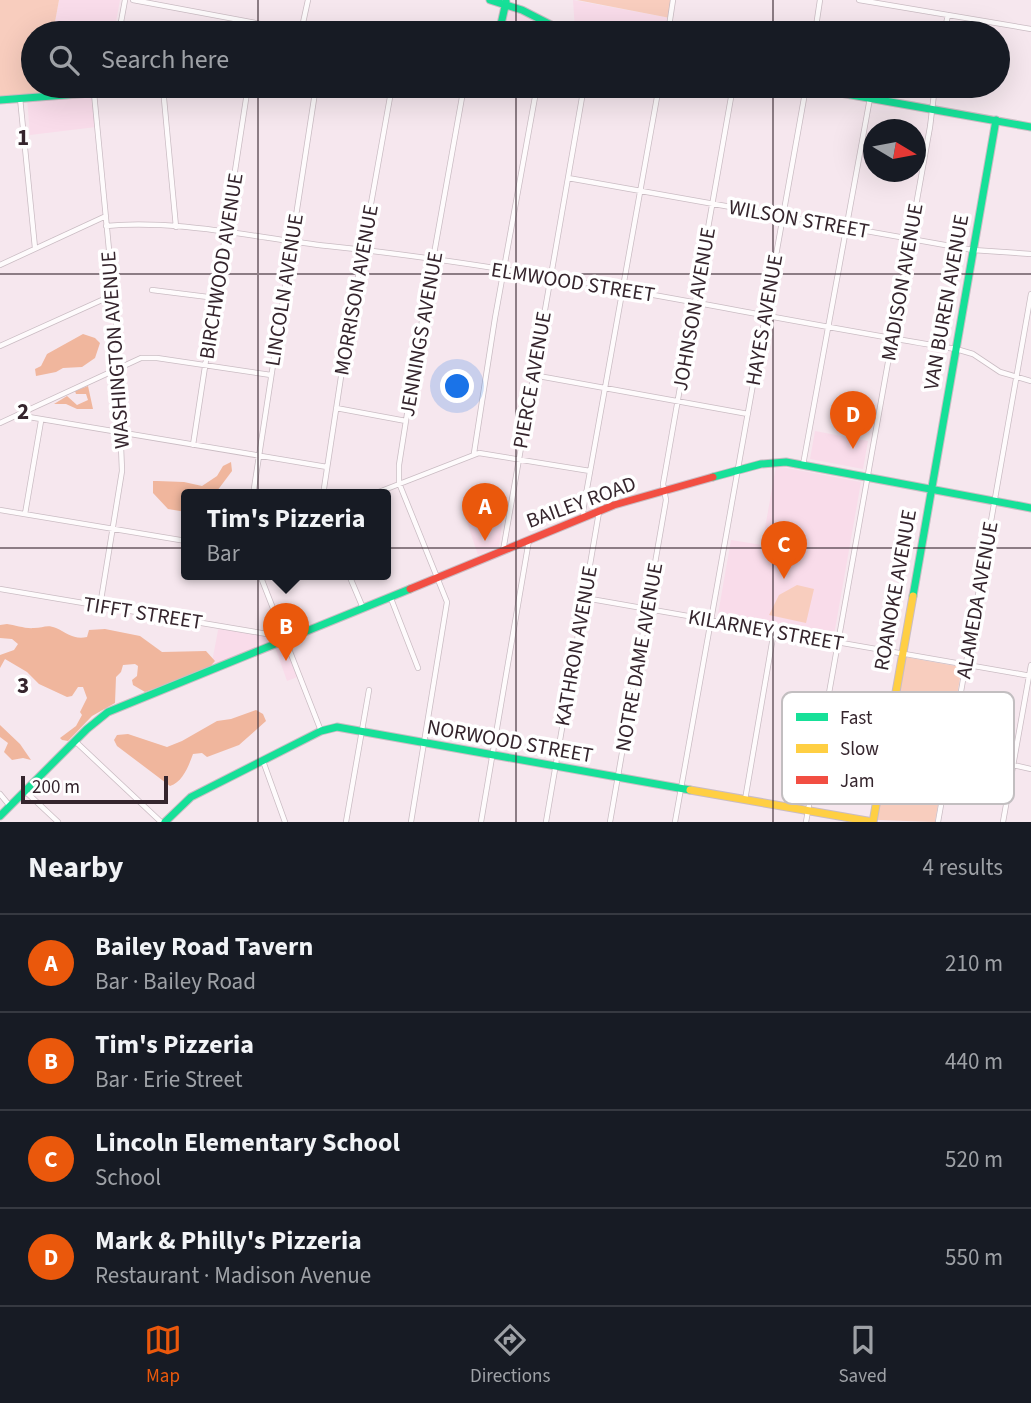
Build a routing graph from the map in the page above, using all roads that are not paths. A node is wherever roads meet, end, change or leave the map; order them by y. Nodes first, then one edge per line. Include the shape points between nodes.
1 (125, 0) edge
2 (133, 0) edge
3 (308, 0) edge
4 (490, 0) edge
5 (673, 0) edge
6 (821, 0) edge
7 (859, 0) edge
8 (506, 2) edge
9 (948, 15) junction
10 (121, 21) edge
11 (240, 21) edge
12 (304, 21) edge
13 (502, 21) edge
14 (543, 21) edge
15 (669, 21) edge
16 (817, 21) edge
17 (947, 21) edge
18 (984, 21) edge
19 (1010, 25) edge
20 (1031, 29) edge
21 (20, 98) joint
22 (94, 98) edge
23 (164, 98) edge
24 (246, 98) edge
25 (314, 98) edge
26 (389, 98) edge
27 (462, 98) edge
28 (535, 98) edge
29 (582, 98) edge
30 (657, 98) edge
31 (731, 98) edge
32 (802, 98) edge
33 (870, 98) joint
34 (934, 98) edge
35 (0, 100) edge
36 (933, 109) junction
37 (996, 120) junction
38 (1031, 127) edge
39 (568, 178) junction
40 (640, 191) junction
41 (712, 204) junction
42 (106, 216) junction
43 (783, 216) junction
44 (106, 226) junction
45 (176, 227) junction
46 (846, 228) junction
47 (226, 234) junction
48 (910, 239) junction
49 (292, 241) junction
50 (35, 248) junction
51 (363, 250) junction
52 (973, 250) junction
53 (1031, 254) edge
54 (433, 260) junction
55 (0, 265) edge
56 (504, 270) junction
57 (550, 278) junction
58 (622, 289) junction
59 (152, 290) dead end
60 (1031, 294) edge
61 (113, 295) junction
62 (216, 298) junction
63 (696, 302) junction
64 (765, 314) junction
65 (828, 326) junction
66 (892, 338) junction
67 (0, 346) edge
68 (956, 349) junction
69 (205, 365) junction
70 (118, 367) junction
71 (271, 375) junction
72 (533, 375) junction
73 (1016, 378) junction
74 (1031, 381) edge
75 (605, 388) junction
76 (677, 401) junction
77 (337, 408) junction
78 (748, 414) junction
79 (17, 415) junction
80 (41, 421) junction
81 (406, 421) junction
82 (0, 423) edge
83 (121, 434) junction
84 (193, 445) junction
85 (474, 453) junction
86 (258, 456) junction
87 (518, 458) junction
88 (803, 465) junction
89 (327, 467) junction
90 (590, 471) junction
91 (736, 472) junction
92 (867, 477) junction
93 (399, 483) junction
94 (254, 489) edge
95 (324, 489) edge
96 (385, 489) edge
97 (931, 489) junction
98 (664, 491) junction
99 (994, 501) junction
100 (1031, 508) edge
101 (0, 510) edge
102 (599, 512) junction
103 (25, 514) junction
104 (584, 518) junction
105 (114, 529) junction
106 (181, 540) edge
107 (529, 540) junction
108 (503, 551) junction
109 (439, 577) junction
110 (262, 580) edge
111 (351, 580) edge
112 (0, 589) edge
113 (390, 596) junction
114 (584, 598) junction
115 (100, 606) junction
116 (363, 608) junction
117 (647, 609) junction
118 (710, 620) junction
119 (774, 631) junction
120 (285, 639) junction
121 (838, 642) junction
122 (902, 653) junction
123 (966, 664) junction
124 (1031, 665) edge
125 (418, 668) dead end
126 (1030, 676) edge
127 (369, 690) dead end
128 (829, 692) edge
129 (895, 692) edge
130 (961, 692) edge
131 (321, 731) junction
132 (362, 731) junction
133 (76, 742) junction
134 (424, 743) junction
135 (493, 756) junction
136 (1014, 760) edge
137 (263, 761) junction
138 (555, 767) junction
139 (618, 778) junction
140 (681, 789) junction
141 (25, 791) junction
142 (0, 794) edge
143 (745, 800) junction
144 (809, 804) edge
145 (876, 804) edge
146 (940, 804) edge
147 (1006, 804) edge
148 (8, 808) junction
149 (808, 811) junction
150 (0, 816) edge
151 (58, 822) edge
152 (163, 822) edge
153 (285, 822) edge
154 (346, 822) edge
155 (411, 822) edge
156 (481, 822) edge
157 (546, 822) edge
158 (610, 822) edge
159 (675, 822) edge
160 (806, 822) edge
161 (873, 822) edge
162 (937, 822) edge
163 (1003, 822) edge

1 - 10 street
2 - 11 street
3 - 12 street
4 - 8 street
5 - 15 street
6 - 16 street
7 - 9 street
8 - 13 street
8 - 14 street
9 - 17 street
9 - 18 street
19 - 20 street
21 - 35 street
21 - 50 street
22 - 42 street, WASHINGTON AVENUE
23 - 45 street
24 - 47 street, BIRCHWOOD AVENUE
25 - 49 street, LINCOLN AVENUE
26 - 51 street, MORRISON AVENUE
27 - 54 street, JENNINGS AVENUE
28 - 56 street
29 - 39 street, PIERCE AVENUE
30 - 40 street
31 - 41 street, JOHNSON AVENUE
32 - 43 street, HAYES AVENUE
33 - 36 street
33 - 46 street
34 - 36 street, MADISON AVENUE
36 - 37 street
36 - 48 street, MADISON AVENUE
37 - 38 street
37 - 52 street, VAN BUREN AVENUE
39 - 40 street, WILSON STREET
39 - 57 street, PIERCE AVENUE
40 - 41 street, WILSON STREET
40 - 58 street
41 - 43 street, WILSON STREET
41 - 63 street, JOHNSON AVENUE
42 - 44 street, WASHINGTON AVENUE
42 - 50 street
43 - 46 street, WILSON STREET
43 - 64 street, HAYES AVENUE
44 - 45 street, ELMWOOD STREET via 144,223
44 - 61 street, WASHINGTON AVENUE
45 - 47 street, ELMWOOD STREET
46 - 48 street, WILSON STREET
46 - 65 street
47 - 49 street, ELMWOOD STREET
47 - 62 street, BIRCHWOOD AVENUE
48 - 52 street, WILSON STREET
48 - 66 street, MADISON AVENUE
49 - 51 street, ELMWOOD STREET
49 - 71 street, LINCOLN AVENUE
50 - 55 street
51 - 54 street, ELMWOOD STREET
51 - 77 street, MORRISON AVENUE
52 - 53 street, WILSON STREET
52 - 68 street, VAN BUREN AVENUE
54 - 56 street, ELMWOOD STREET
54 - 81 street, JENNINGS AVENUE
56 - 57 street, ELMWOOD STREET
56 - 85 street
57 - 58 street, ELMWOOD STREET
57 - 72 street, PIERCE AVENUE
58 - 63 street, ELMWOOD STREET
58 - 75 street
59 - 62 street
60 - 73 street, ALAMEDA AVENUE
61 - 67 street
61 - 70 street, WASHINGTON AVENUE
62 - 69 street, BIRCHWOOD AVENUE
63 - 64 street, ELMWOOD STREET
63 - 76 street, JOHNSON AVENUE
64 - 65 street, ELMWOOD STREET
64 - 78 street, HAYES AVENUE
65 - 66 street, ELMWOOD STREET
65 - 88 street
66 - 68 street, ELMWOOD STREET
66 - 92 street, MADISON AVENUE
68 - 73 street, ELMWOOD STREET
68 - 97 street, VAN BUREN AVENUE
69 - 70 street via 149,357
69 - 71 street
69 - 84 street, BIRCHWOOD AVENUE
70 - 79 street
70 - 83 street, WASHINGTON AVENUE
71 - 86 street, LINCOLN AVENUE
72 - 75 street
72 - 87 street, PIERCE AVENUE
73 - 74 street, ELMWOOD STREET
73 - 99 street, ALAMEDA AVENUE
75 - 76 street
75 - 90 street
76 - 78 street
76 - 98 street, JOHNSON AVENUE
77 - 81 street
77 - 89 street, MORRISON AVENUE
78 - 91 street, HAYES AVENUE
79 - 80 street
79 - 82 street
80 - 83 street
80 - 103 street
81 - 93 street, JENNINGS AVENUE
83 - 84 street
83 - 105 street, WASHINGTON AVENUE via 122,479
84 - 86 street
85 - 87 street
85 - 93 street
86 - 89 street
86 - 94 street, LINCOLN AVENUE
87 - 90 street
87 - 108 street, PIERCE AVENUE
88 - 91 street, BAILEY ROAD via 775,461
88 - 92 street, BAILEY ROAD
89 - 95 street, MORRISON AVENUE
90 - 104 street
91 - 98 street, BAILEY ROAD
91 - 118 street, HAYES AVENUE
92 - 97 street, BAILEY ROAD
92 - 121 street, MADISON AVENUE
93 - 96 street
93 - 109 street, JENNINGS AVENUE
97 - 99 street, BAILEY ROAD
97 - 122 street, ROANOKE AVENUE
98 - 102 street, BAILEY ROAD
98 - 117 street, NOTRE DAME AVENUE
99 - 100 street, BAILEY ROAD
99 - 123 street, ALAMEDA AVENUE
101 - 103 street
102 - 104 street, BAILEY ROAD
102 - 114 street, KATHRON AVENUE
103 - 105 street
104 - 107 street, BAILEY ROAD
105 - 106 street
105 - 115 street, WASHINGTON AVENUE
107 - 108 street, BAILEY ROAD
107 - 135 street
108 - 109 street, BAILEY ROAD
109 - 113 street, BAILEY ROAD
109 - 134 street, JENNINGS AVENUE via 447,610
110 - 120 street
111 - 116 street
112 - 115 street, TIFFT STREET
113 - 116 street, BAILEY ROAD
113 - 125 street
114 - 117 street, KILARNEY STREET
114 - 138 street, KATHRON AVENUE
115 - 120 street, TIFFT STREET
116 - 120 street, BAILEY ROAD
117 - 118 street, KILARNEY STREET
117 - 139 street, NOTRE DAME AVENUE
118 - 119 street, KILARNEY STREET
118 - 140 street, HAYES AVENUE
119 - 121 street, KILARNEY STREET
119 - 143 street
120 - 131 street
120 - 133 street, BAILEY ROAD via 108,712
121 - 122 street, KILARNEY STREET
121 - 128 street, MADISON AVENUE
122 - 123 street, KILARNEY STREET
122 - 129 street, ROANOKE AVENUE
123 - 126 street, KILARNEY STREET
123 - 130 street, ALAMEDA AVENUE
124 - 126 street
126 - 136 street
127 - 132 street
131 - 132 street, NORWOOD STREET via 337,727
131 - 137 street, NORWOOD STREET
132 - 134 street, NORWOOD STREET
132 - 154 street
133 - 141 street, BAILEY ROAD
133 - 152 street
134 - 135 street, NORWOOD STREET
134 - 155 street, JENNINGS AVENUE
135 - 138 street, NORWOOD STREET
135 - 156 street
137 - 152 street, NORWOOD STREET via 191,797
137 - 153 street
138 - 139 street, NORWOOD STREET
138 - 157 street, KATHRON AVENUE
139 - 140 street, NORWOOD STREET
139 - 158 street, NOTRE DAME AVENUE
140 - 143 street, NORWOOD STREET
140 - 159 street, HAYES AVENUE
141 - 148 street, BAILEY ROAD
141 - 151 street
142 - 148 street
143 - 149 street, NORWOOD STREET
144 - 149 street, MADISON AVENUE
145 - 161 street, ROANOKE AVENUE
146 - 162 street, ALAMEDA AVENUE
147 - 163 street
148 - 150 street, BAILEY ROAD
149 - 160 street, MADISON AVENUE
149 - 161 street, NORWOOD STREET

